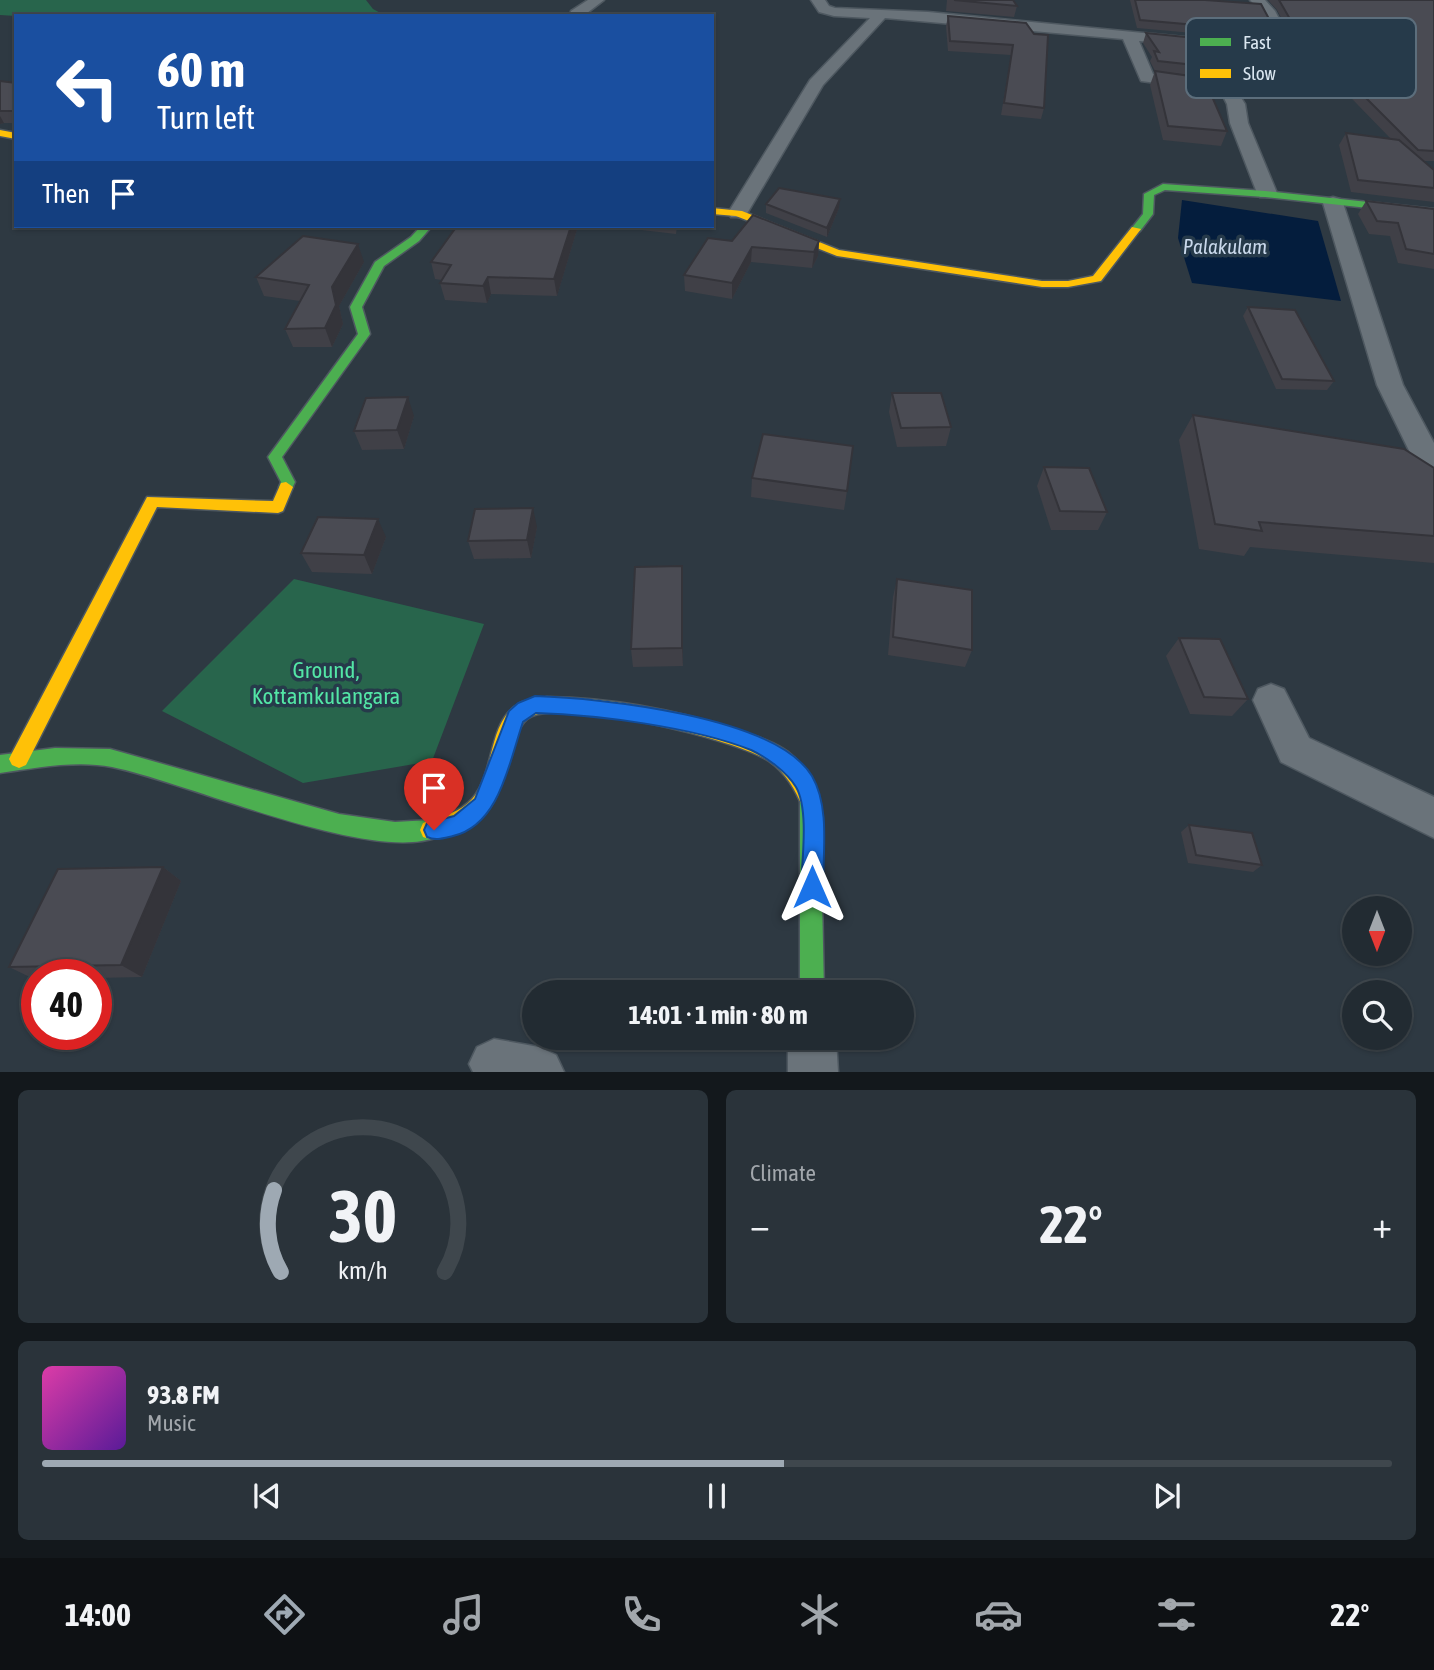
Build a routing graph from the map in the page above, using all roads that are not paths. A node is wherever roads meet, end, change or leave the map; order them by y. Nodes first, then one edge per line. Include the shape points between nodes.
1 (597, 0) edge
2 (818, 0) edge
3 (1261, 3) edge
4 (1238, 4) edge
5 (576, 14) edge
6 (880, 15) junction
7 (1129, 35) junction
8 (1186, 40) edge
9 (1186, 82) edge
10 (1232, 98) edge
11 (1267, 193) junction
12 (1332, 203) junction
13 (714, 211) edge
14 (1434, 212) edge
15 (738, 213) junction
16 (425, 228) edge
17 (1434, 471) edge
18 (1271, 700) dead end
19 (19, 759) junction
20 (0, 764) edge
21 (1434, 818) edge
22 (812, 980) edge
23 (813, 1050) edge
24 (813, 1072) edge

1 - 5 street
2 - 6 street via 824,9 834,12
3 - 4 street
6 - 7 street
6 - 15 street via 816,83
7 - 8 street
7 - 9 street via 1147,78
10 - 11 street
11 - 12 street
11 - 15 street via 1163,187 1149,194 1148,214 1097,279 1068,284 837,253
12 - 14 street
12 - 17 street via 1391,385
13 - 15 street
16 - 19 street via 379,264 356,307 364,334 275,457 288,482 278,507 152,501
18 - 21 street via 1295,750
19 - 20 street
19 - 22 street via 108,757 347,828 412,832 457,825 478,811 515,717 535,704 578,706 686,724 757,743 785,761 804,781 812,805
23 - 24 street

